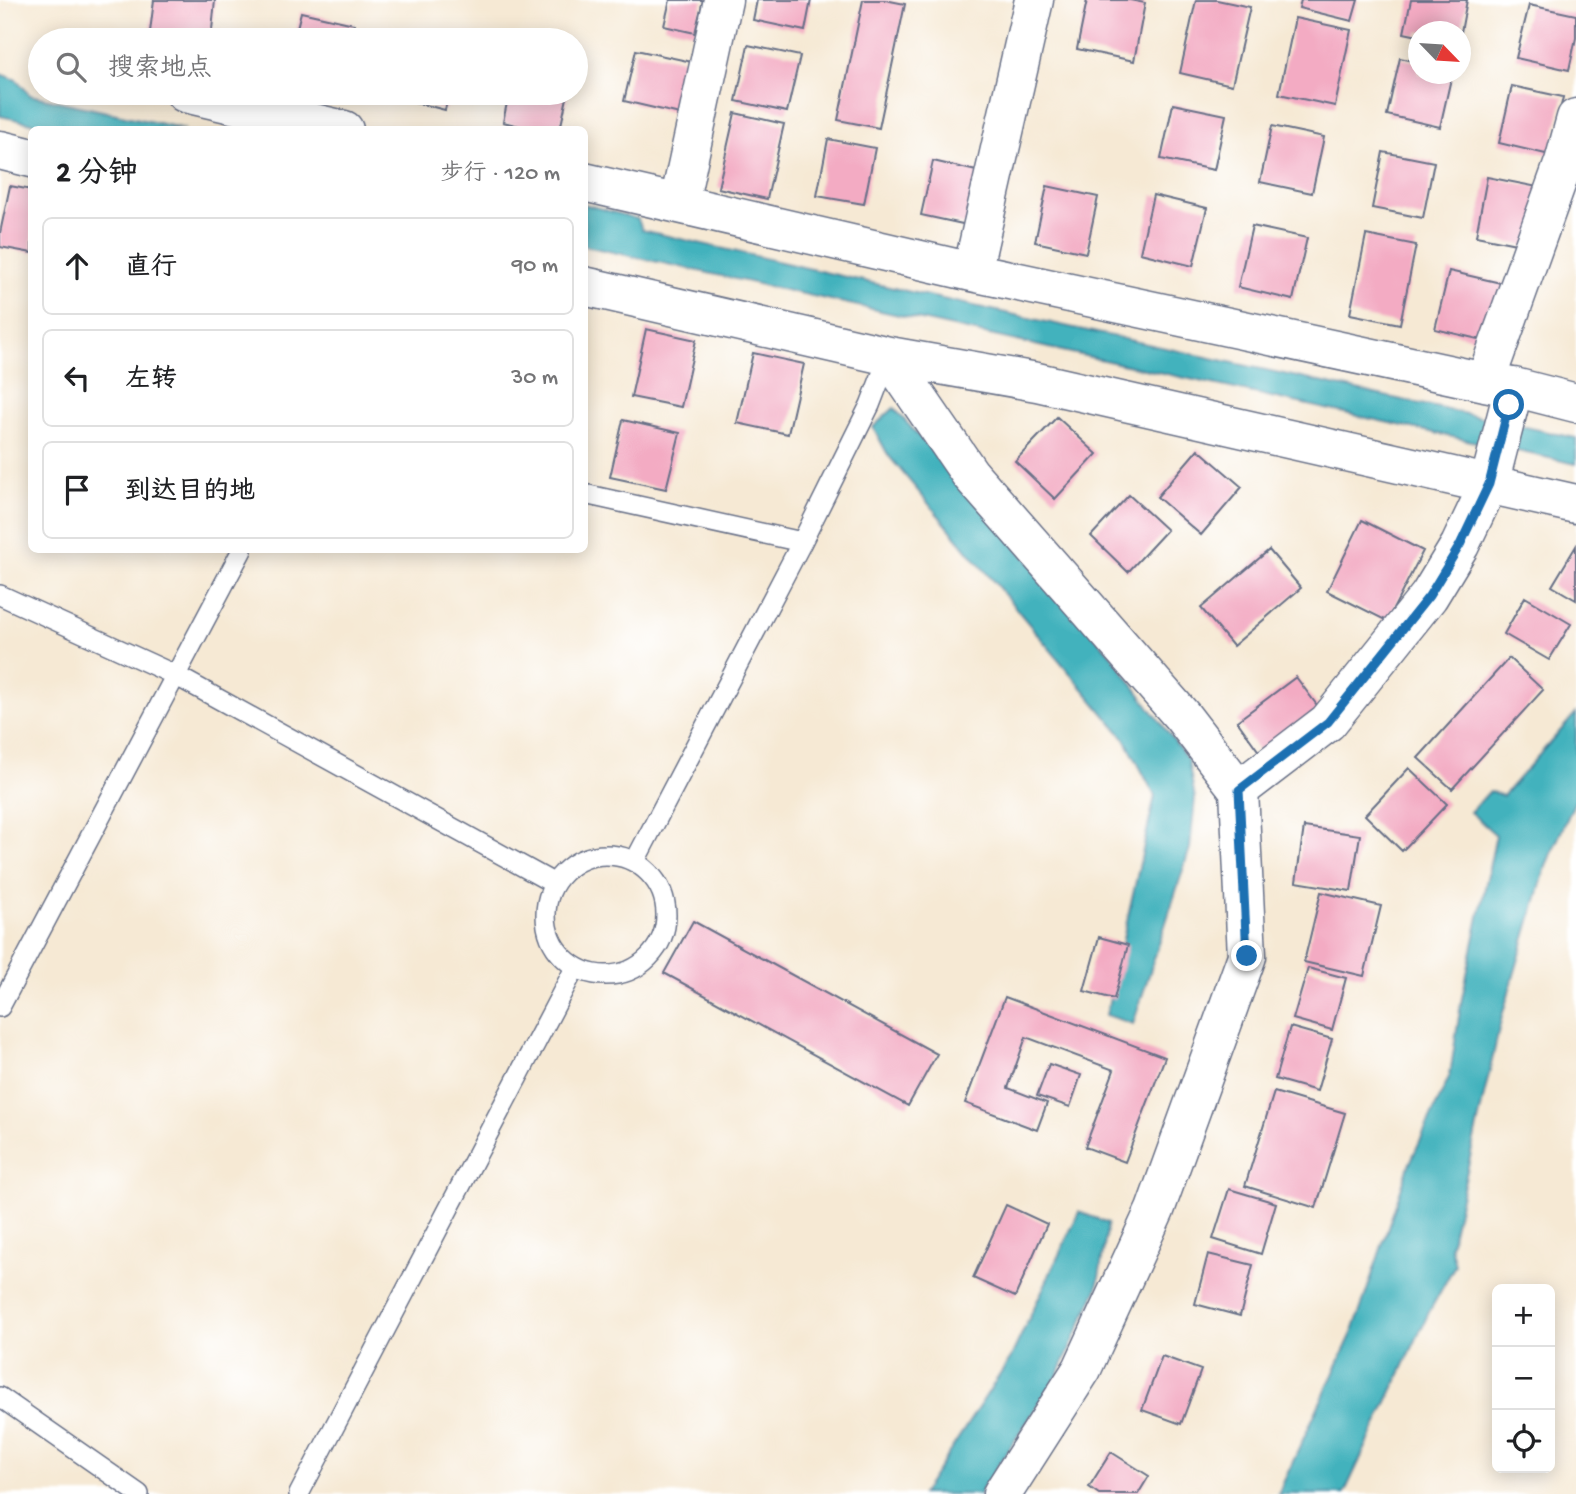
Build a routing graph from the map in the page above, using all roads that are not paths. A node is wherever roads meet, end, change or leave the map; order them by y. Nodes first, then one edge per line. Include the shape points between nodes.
1 (723, 0) edge
2 (1034, 0) edge
3 (237, 105) edge
4 (1576, 118) edge
5 (327, 126) edge
6 (0, 150) edge
7 (28, 157) edge
8 (588, 183) edge
9 (679, 203) junction
10 (972, 272) junction
11 (588, 287) edge
12 (889, 356) junction
13 (1503, 392) junction
14 (1576, 403) edge
15 (1491, 474) junction
16 (588, 495) edge
17 (1576, 504) edge
18 (802, 542) junction
19 (240, 553) edge
20 (0, 595) edge
21 (175, 676) junction
22 (1239, 790) junction
23 (635, 861) junction
24 (553, 883) junction
25 (575, 968) junction
26 (0, 1007) edge
27 (0, 1397) edge
28 (139, 1494) edge
29 (299, 1494) edge
30 (1002, 1494) edge

1 - 9 street
2 - 10 street
3 - 5 street
4 - 13 street
6 - 7 street
8 - 9 street
9 - 10 street
10 - 13 street
11 - 12 street
12 - 15 street
12 - 18 lane via 870,405
12 - 22 street via 970,474 1182,716
13 - 14 street
13 - 15 street
15 - 17 street
15 - 22 street via 1460,545 1429,596 1328,722
16 - 18 lane
18 - 23 lane
19 - 21 lane
20 - 21 lane
21 - 24 lane
21 - 26 lane
22 - 30 street via 1247,956 1150,1222 1082,1369
23 - 24 lane via 613,854 590,856
23 - 25 lane via 653,877 664,898 666,922 659,945 643,963 622,974 597,976
24 - 25 lane via 545,906 547,931 557,952
25 - 29 lane
27 - 28 lane

